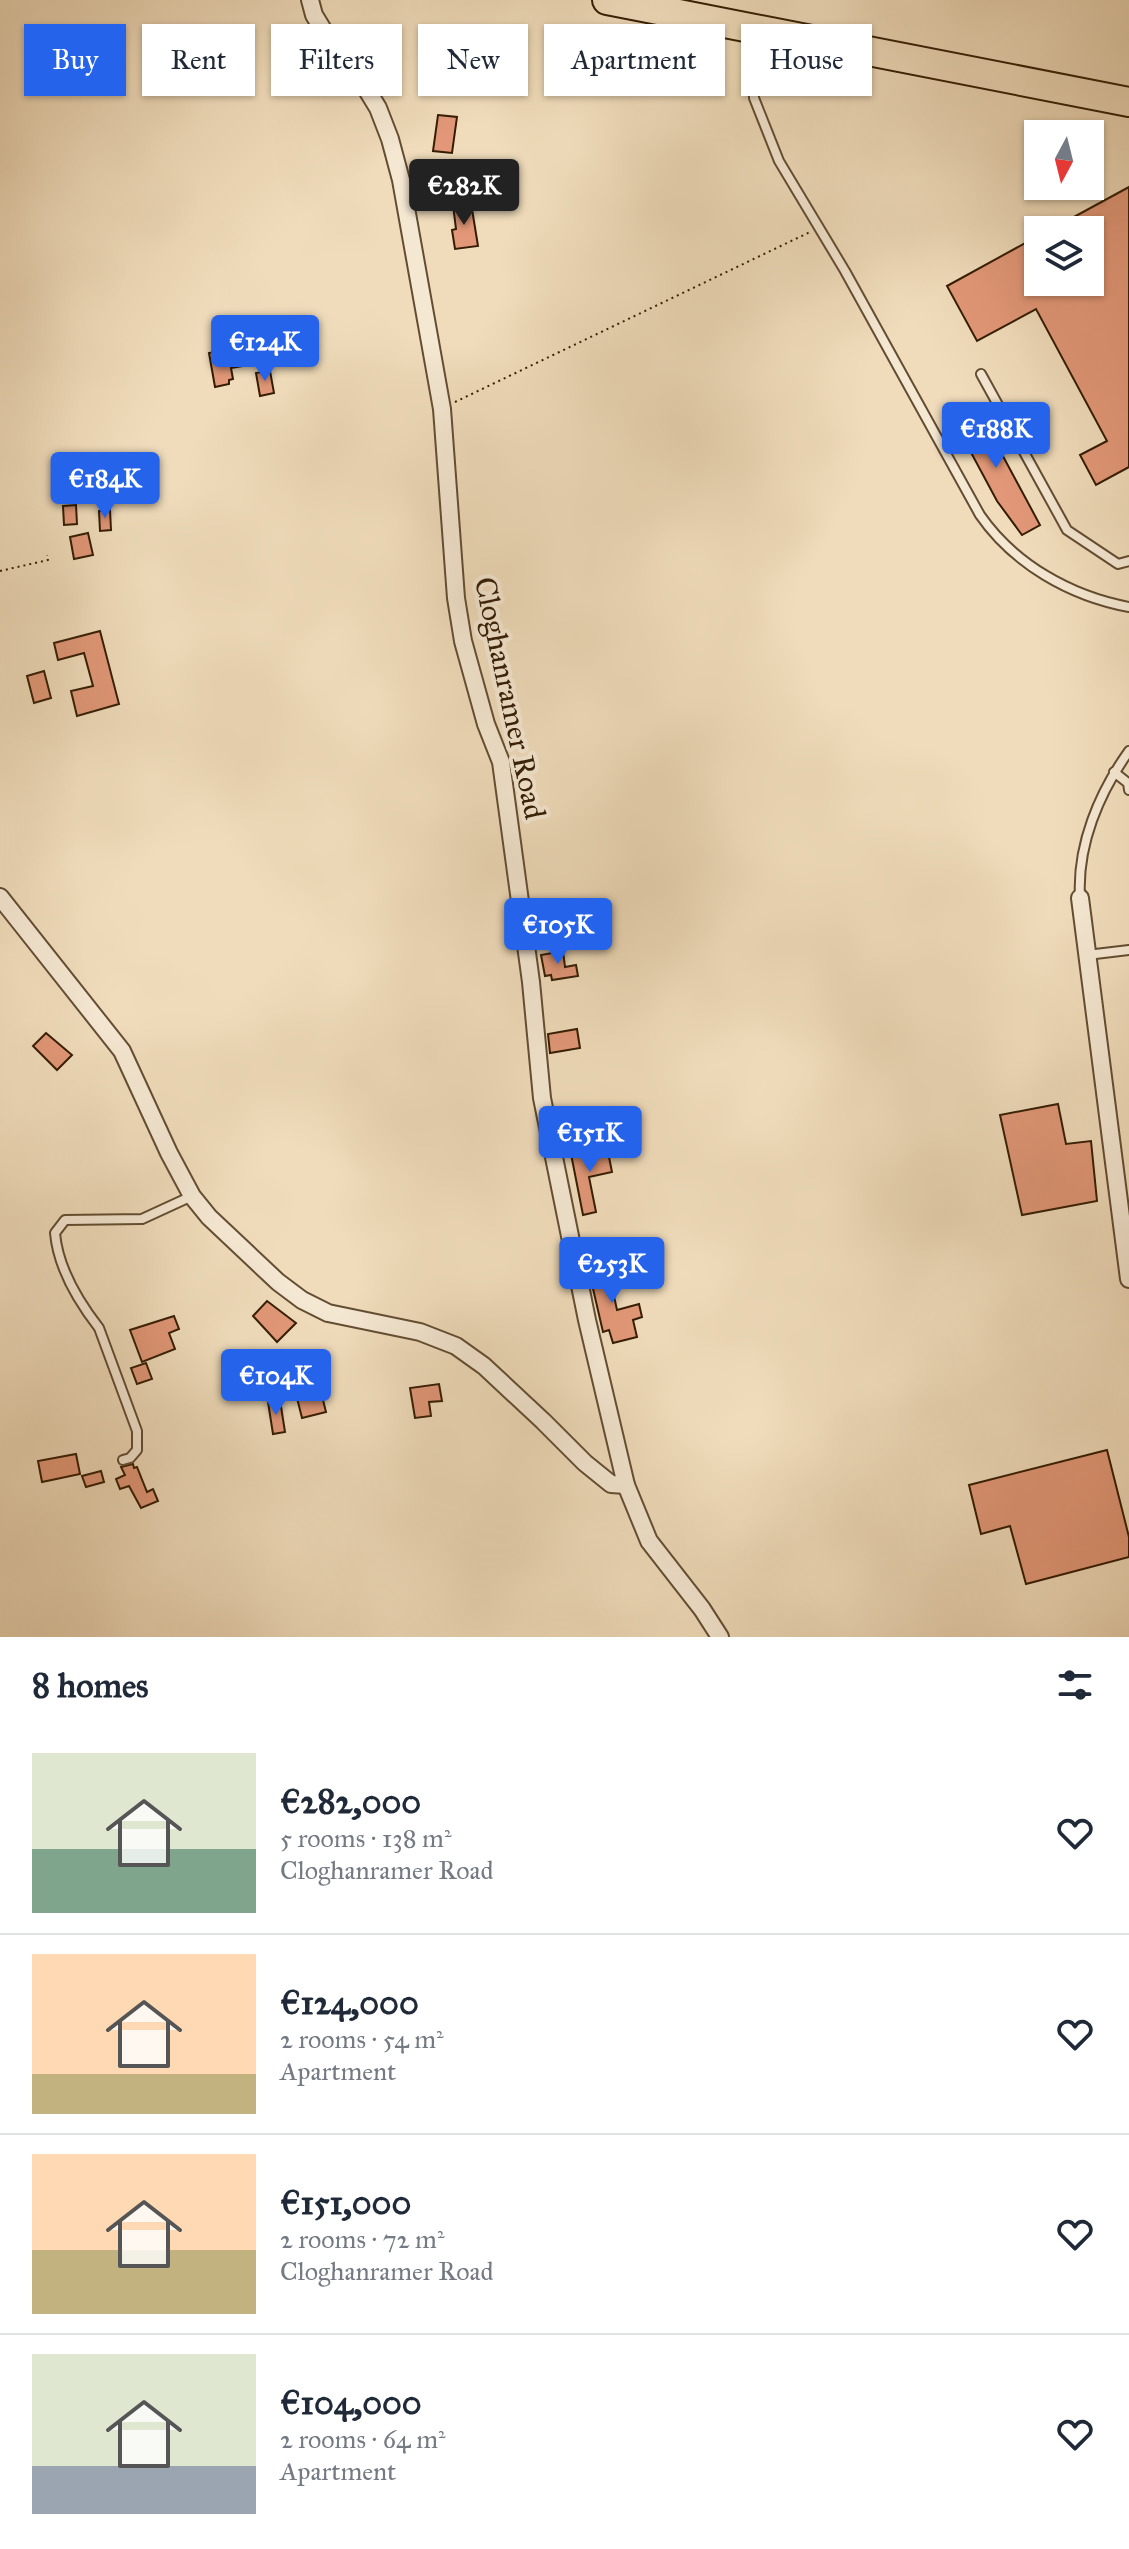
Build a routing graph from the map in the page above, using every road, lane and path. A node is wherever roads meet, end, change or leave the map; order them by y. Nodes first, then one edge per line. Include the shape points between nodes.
1 (310, 0) edge
2 (607, 0) edge
3 (741, 27) edge
4 (872, 52) edge
5 (754, 96) edge
6 (1129, 102) edge
7 (819, 228) junction
8 (981, 374) dead end
9 (442, 409) junction
10 (47, 555) dead end
11 (1129, 561) edge
12 (0, 571) edge
13 (1129, 607) edge
14 (1129, 751) edge
15 (1114, 772) junction
16 (1129, 790) edge
17 (0, 897) edge
18 (1080, 898) joint
19 (1129, 950) edge
20 (1087, 955) junction
21 (192, 1196) junction
22 (1129, 1279) edge
23 (123, 1460) dead end
24 (626, 1485) junction
25 (720, 1637) edge

1 - 9 street, Cloghanramer Road via 325,33 378,108 390,139
2 - 3 highway
4 - 6 highway
5 - 7 lane via 779,161
7 - 9 path
7 - 13 lane via 996,538 1054,580
8 - 11 lane via 1067,530 1118,564
9 - 24 street, Cloghanramer Road via 463,641 501,762 546,1123
10 - 12 path via 48,560
14 - 15 lane
15 - 16 lane
15 - 18 lane via 1089,832
17 - 21 street via 122,1051
18 - 20 street
19 - 20 lane
20 - 22 street
21 - 23 lane via 142,1219 65,1220 55,1233 58,1256 99,1328 137,1431 137,1450
21 - 24 street via 302,1300 328,1313 420,1332 456,1346 494,1375 585,1463 611,1484
24 - 25 street, Cloghanramer Road via 649,1541

